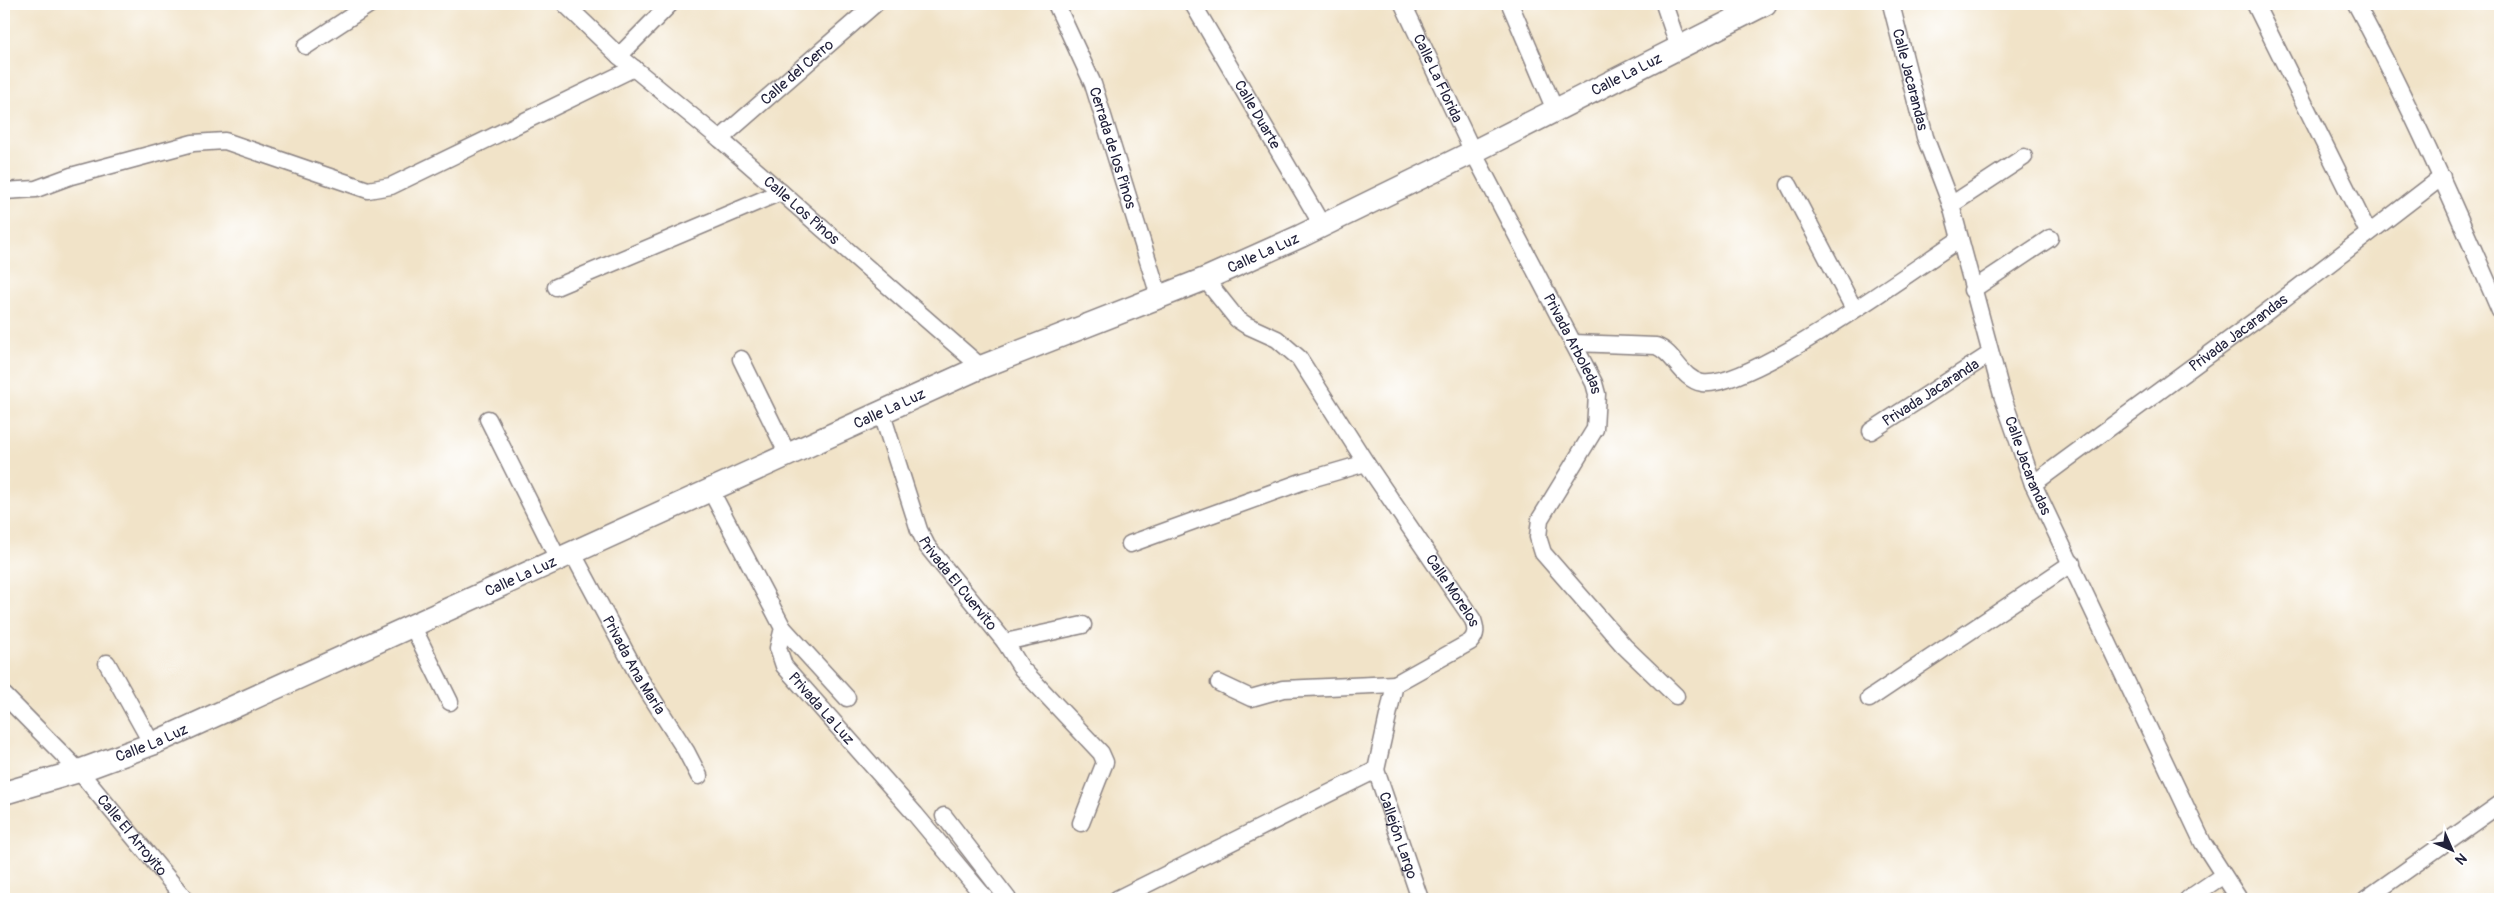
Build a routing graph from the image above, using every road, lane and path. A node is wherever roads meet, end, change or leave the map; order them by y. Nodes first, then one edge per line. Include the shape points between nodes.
1 (370, 4) edge
2 (565, 4) edge
3 (670, 4) edge
4 (875, 4) edge
5 (1056, 4) edge
6 (1193, 4) edge
7 (1403, 4) edge
8 (1510, 4) edge
9 (1664, 4) edge
10 (1765, 4) edge
11 (1891, 4) edge
12 (2255, 4) edge
13 (2356, 4) edge
14 (306, 46) dead end
15 (1679, 48) junction
16 (619, 56) junction
17 (634, 68) junction
18 (1555, 110) junction
19 (720, 139) junction
20 (1473, 152) junction
21 (2024, 156) dead end
22 (2442, 177) junction
23 (1789, 185) dead end
24 (4, 191) edge
25 (781, 192) junction
26 (1951, 205) junction
27 (1322, 225) junction
28 (2368, 232) junction
29 (2050, 238) dead end
30 (1960, 239) junction
31 (1205, 278) junction
32 (556, 287) dead end
33 (1972, 290) junction
34 (1159, 296) junction
35 (1854, 309) junction
36 (2500, 311) edge
37 (1573, 343) junction
38 (1990, 354) junction
39 (740, 359) dead end
40 (981, 367) junction
41 (881, 411) junction
42 (488, 419) dead end
43 (1871, 431) dead end
44 (788, 455) junction
45 (1366, 463) junction
46 (2033, 484) junction
47 (711, 491) junction
48 (1130, 544) dead end
49 (565, 556) junction
50 (2072, 563) junction
51 (1083, 625) dead end
52 (412, 626) junction
53 (783, 628) junction
54 (1005, 642) junction
55 (107, 663) dead end
56 (1219, 683) dead end
57 (1395, 684) junction
58 (4, 695) edge
59 (1676, 696) dead end
60 (847, 698) dead end
61 (1869, 699) dead end
62 (450, 702) dead end
63 (152, 744) junction
64 (1376, 770) junction
65 (79, 771) junction
66 (699, 776) dead end
67 (4, 794) edge
68 (2500, 804) edge
69 (944, 816) dead end
70 (1081, 823) dead end
71 (2222, 876) junction
72 (185, 899) edge
73 (986, 899) edge
74 (1008, 899) edge
75 (1117, 899) edge
76 (1420, 899) edge
77 (2188, 899) edge
78 (2239, 899) edge
79 (2366, 899) edge

1 - 14 street
2 - 16 street, Calle Los Pinos
3 - 16 street
4 - 19 street, Calle del Cerro
5 - 34 street, Cerrada de los Pinos via 1093,84
6 - 27 street, Calle Duarte
7 - 20 street, Calle La Florida
8 - 18 street
9 - 15 street
10 - 15 street, Calle La Luz
11 - 26 street, Calle Jacarandas via 1925,137
12 - 28 street
13 - 22 street via 2396,77
15 - 18 street, Calle La Luz
16 - 17 street, Calle Los Pinos
17 - 19 street, Calle Los Pinos
17 - 24 street via 391,186 368,190 225,141 193,143 71,176 36,189
18 - 20 street, Calle La Luz
19 - 25 street, Calle Los Pinos
20 - 27 street, Calle La Luz
20 - 37 street, Privada Arboledas
21 - 26 street
22 - 28 street, Privada Jacarandas
22 - 36 street
23 - 35 street
25 - 32 street
25 - 40 street, Calle Los Pinos
26 - 30 street, Calle Jacarandas
27 - 31 street, Calle La Luz
28 - 46 street, Privada Jacarandas via 2256,320
29 - 33 street
30 - 33 street, Calle Jacarandas
30 - 35 street
31 - 34 street, Calle La Luz
31 - 45 street, Calle Morelos via 1237,319 1277,339 1299,358
33 - 38 street, Calle Jacarandas
34 - 40 street, Calle La Luz
35 - 37 street via 1785,354 1716,382 1693,380 1664,349 1656,346
37 - 59 street, Privada Arboledas via 1597,394 1595,429 1540,518 1538,537 1543,553 1624,646
38 - 43 street, Privada Jacaranda
38 - 46 street, Calle Jacarandas via 2014,436
39 - 44 street
40 - 41 street, Calle La Luz
41 - 44 street, Calle La Luz
41 - 54 street, Privada El Cuervito via 927,546
42 - 49 street, Privada Ana María
44 - 47 street, Calle La Luz
45 - 48 street via 1304,481
45 - 57 street, Calle Morelos via 1476,628 1475,638 1470,642
46 - 50 street, Calle Jacarandas
47 - 49 street, Calle La Luz
47 - 53 street
49 - 52 street, Calle La Luz
49 - 66 street, Privada Ana María
50 - 61 street
50 - 71 street, Calle Jacarandas via 2202,843
51 - 54 street
52 - 62 street
52 - 63 street, Calle La Luz
53 - 60 street
53 - 73 street, Privada La Luz via 778,648 784,666 916,814
54 - 70 street, Privada El Cuervito via 1022,669 1081,729 1105,762
55 - 63 street
56 - 57 street via 1252,698 1283,689
57 - 64 street
58 - 65 street, Calle El Arroyito
63 - 65 street, Calle La Luz
64 - 75 street
64 - 76 street, Callejón Largo
65 - 67 street, Calle La Luz
65 - 72 street, Calle El Arroyito
68 - 79 street
69 - 74 street
71 - 77 street
71 - 78 street, Calle Jacarandas

